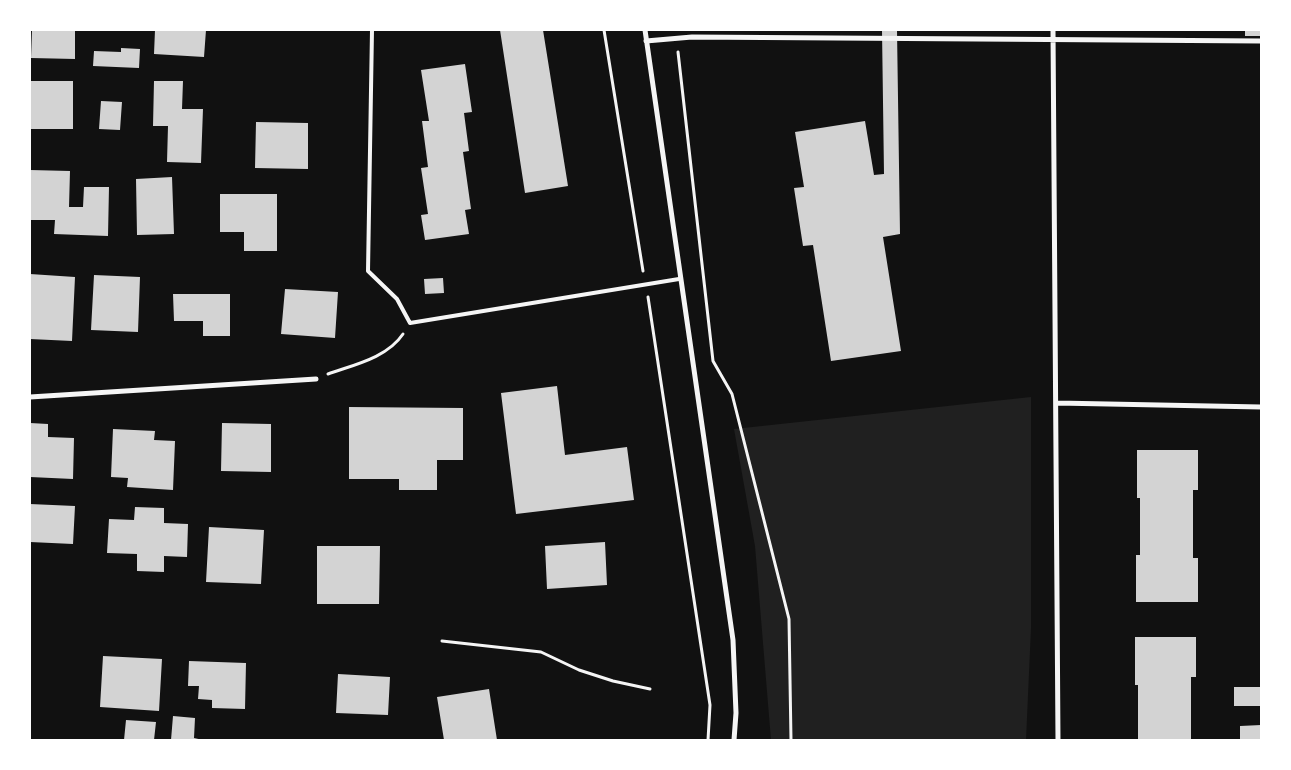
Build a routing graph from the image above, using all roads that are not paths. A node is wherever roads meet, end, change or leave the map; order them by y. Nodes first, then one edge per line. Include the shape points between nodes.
1 (372, 30) edge
2 (645, 30) edge
3 (1053, 30) edge
4 (1053, 39) junction
5 (646, 41) junction
6 (1261, 41) edge
7 (680, 279) junction
8 (316, 379) road end
9 (30, 397) edge
10 (1057, 403) junction
11 (1261, 407) edge
12 (734, 740) edge
13 (1058, 740) edge

1 - 7 lane via 368,271 397,299 410,323
2 - 5 street
3 - 4 street
4 - 5 street via 676,38
4 - 6 street
4 - 10 street
5 - 7 street
7 - 12 street via 733,640
8 - 9 street
10 - 11 street
10 - 13 street

